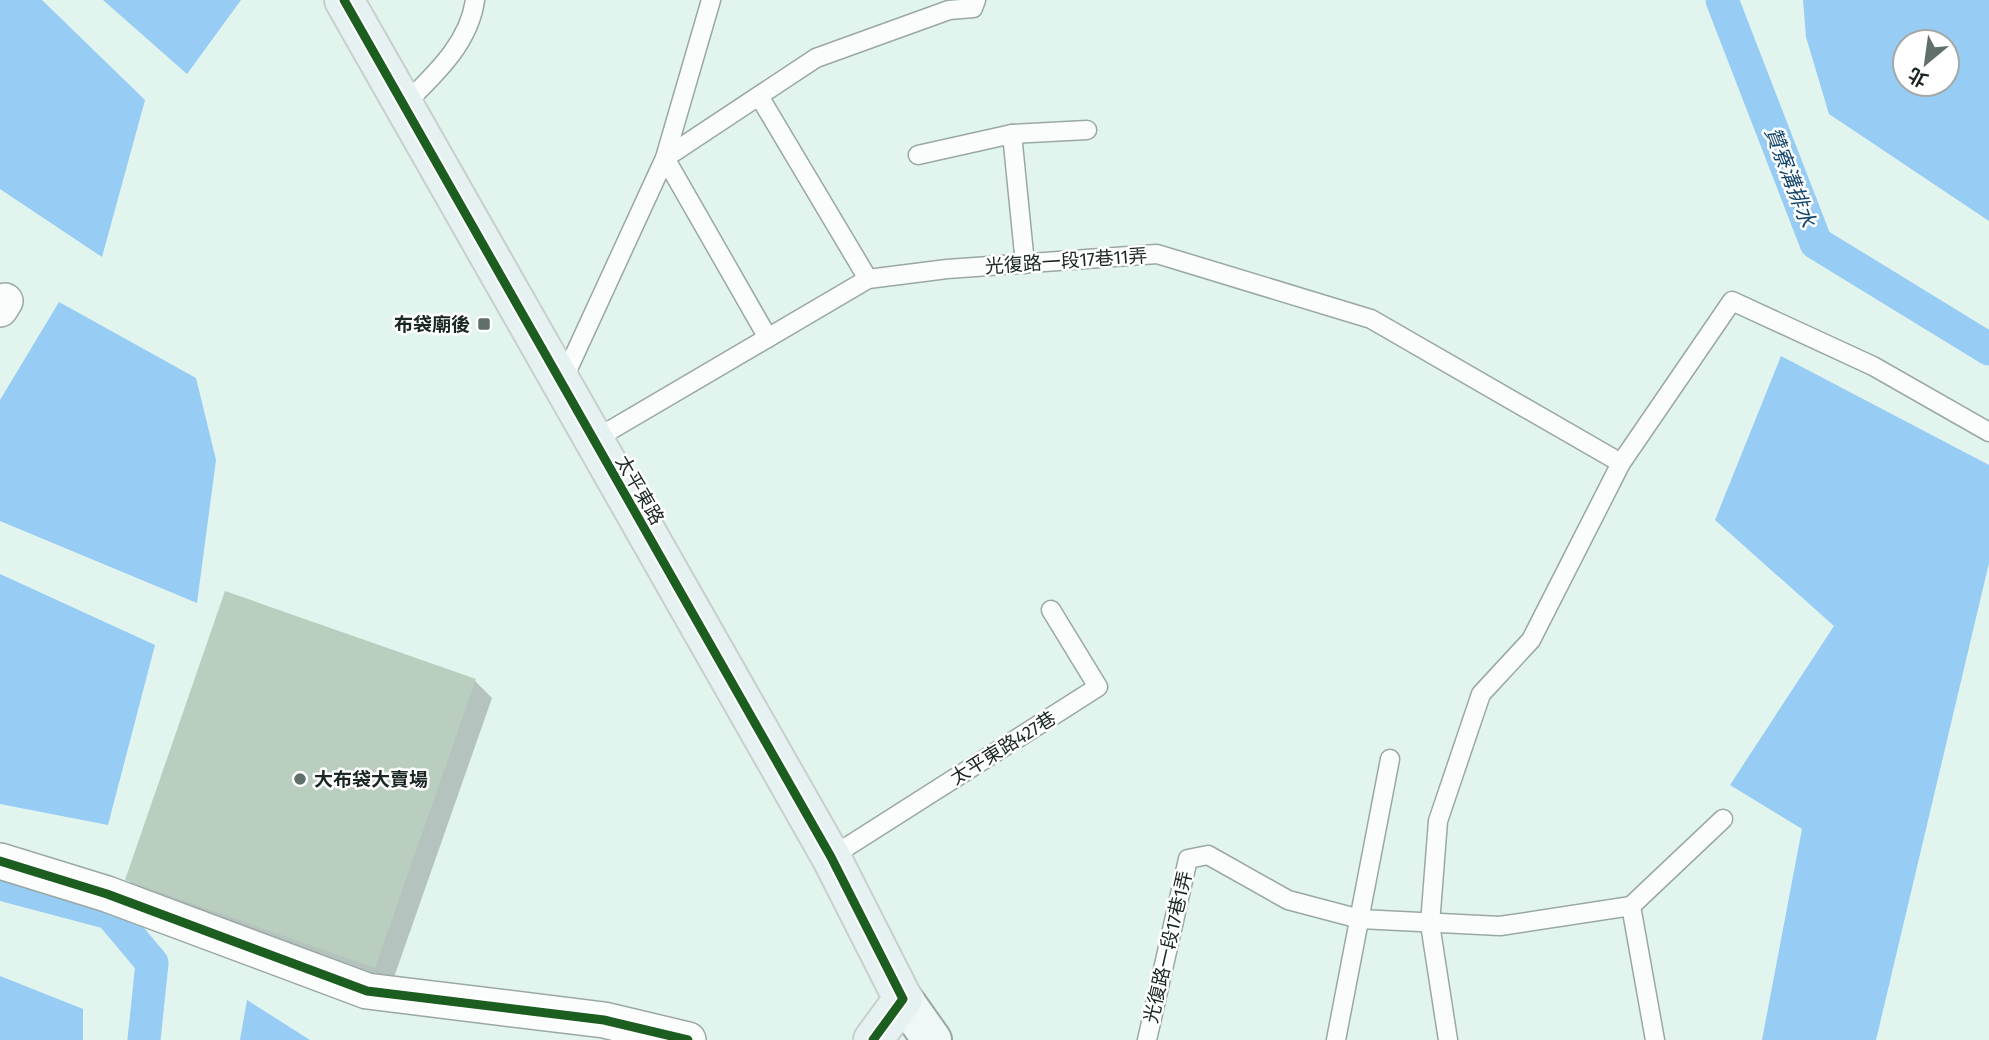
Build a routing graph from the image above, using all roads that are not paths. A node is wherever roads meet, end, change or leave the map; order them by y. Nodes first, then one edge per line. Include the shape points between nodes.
1 (344, 0) edge
2 (475, 0) edge
3 (711, 0) edge
4 (976, 0) edge
5 (946, 5) edge
6 (759, 96) junction
7 (404, 105) junction
8 (1087, 130) dead end
9 (1012, 134) junction
10 (918, 155) dead end
11 (665, 158) junction
12 (1024, 264) junction
13 (868, 279) junction
14 (768, 338) junction
15 (561, 385) junction
16 (1989, 432) edge
17 (592, 441) junction
18 (1621, 463) junction
19 (1051, 610) dead end
20 (1390, 759) dead end
21 (1723, 819) dead end
22 (831, 857) junction
23 (0, 861) edge
24 (1631, 906) junction
25 (1360, 919) junction
26 (1430, 924) junction
27 (903, 999) junction
28 (688, 1040) edge
29 (873, 1040) edge
30 (932, 1040) edge
31 (1147, 1040) edge
32 (1336, 1040) edge
33 (1448, 1040) edge
34 (1655, 1040) edge

1 - 7 main road, 太平東路
2 - 7 lane via 472,19 446,62
3 - 11 lane
4 - 5 lane via 972,8
5 - 6 lane via 816,58
6 - 11 lane
6 - 13 lane
7 - 15 main road, 太平東路
8 - 9 lane
9 - 10 lane
9 - 12 lane
11 - 14 lane
11 - 15 lane
12 - 13 lane, 光復路一段17巷11弄
12 - 18 lane, 光復路一段17巷11弄 via 1157,254 1371,319
13 - 14 lane, 光復路一段17巷11弄
14 - 17 lane, 光復路一段17巷11弄
15 - 17 main road, 太平東路
16 - 18 lane via 1872,366 1732,301
17 - 22 main road, 太平東路
18 - 26 lane via 1531,639 1481,694 1438,821
19 - 22 lane, 太平東路427巷 via 1098,687
20 - 25 lane
21 - 24 lane
22 - 27 main road, 太平東路
23 - 28 street via 107,894 367,991 604,1020
24 - 26 lane, 光復路一段17巷1弄 via 1500,926
24 - 34 lane
25 - 26 lane, 光復路一段17巷1弄
25 - 31 lane, 光復路一段17巷1弄 via 1288,900 1208,855 1188,859
25 - 32 lane
26 - 33 lane
27 - 29 main road
27 - 30 main road, 太平東路

